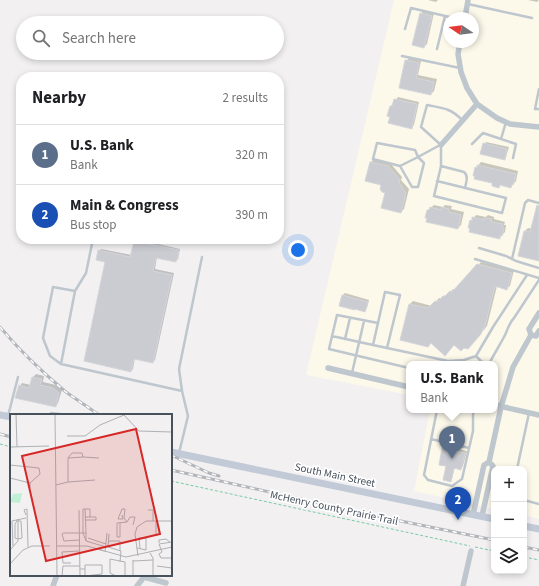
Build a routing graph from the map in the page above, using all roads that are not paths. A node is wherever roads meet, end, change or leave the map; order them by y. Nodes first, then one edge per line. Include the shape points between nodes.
1 (468, 2) edge
2 (466, 12) edge
3 (443, 16) edge
4 (532, 18) dead end
5 (443, 24) edge
6 (405, 29) dead end
7 (459, 48) edge
8 (437, 49) dead end
9 (402, 56) dead end
10 (460, 68) junction
11 (539, 89) edge
12 (477, 104) junction
13 (539, 109) edge
14 (463, 120) junction
15 (506, 122) junction
16 (539, 127) edge
17 (501, 139) junction
18 (472, 144) dead end
19 (441, 145) junction
20 (418, 156) junction
21 (513, 158) dead end
22 (400, 166) junction
23 (441, 166) junction
24 (437, 181) junction
25 (465, 188) junction
26 (539, 203) edge
27 (92, 244) edge
28 (479, 248) dead end
29 (202, 257) dead end
30 (474, 259) dead end
31 (512, 259) junction
32 (539, 268) edge
33 (527, 275) junction
34 (539, 279) edge
35 (75, 291) junction
36 (539, 313) edge
37 (350, 318) junction
38 (364, 321) junction
39 (378, 324) junction
40 (539, 331) edge
41 (530, 335) junction
42 (332, 336) junction
43 (345, 339) junction
44 (359, 342) junction
45 (373, 346) junction
46 (387, 348) junction
47 (356, 356) junction
48 (476, 356) junction
49 (443, 361) edge
50 (456, 361) edge
51 (481, 361) edge
52 (491, 361) edge
53 (61, 364) junction
54 (406, 367) edge
55 (328, 368) dead end
56 (352, 374) junction
57 (18, 376) dead end
58 (406, 386) edge
59 (182, 391) junction
60 (498, 406) edge
61 (436, 413) edge
62 (473, 413) edge
63 (497, 413) edge
64 (529, 413) junction
65 (11, 414) edge
66 (0, 415) edge
67 (539, 415) edge
68 (10, 417) edge
69 (431, 439) junction
70 (470, 448) junction
71 (172, 452) edge
72 (179, 453) junction
73 (490, 462) junction
74 (518, 466) edge
75 (527, 501) edge
76 (539, 504) edge
77 (473, 514) junction
78 (482, 516) junction
79 (491, 518) edge
80 (527, 527) edge
81 (539, 529) edge
82 (471, 551) dead end
83 (57, 576) edge
84 (143, 576) edge
85 (166, 583) dead end
86 (53, 586) edge
87 (137, 586) edge
88 (463, 586) edge

1 - 2 street
1 - 4 lane
3 - 6 lane via 411,8
5 - 8 lane
7 - 10 street
9 - 10 lane
10 - 12 street via 467,88
11 - 13 lane via 535,109
12 - 14 street
12 - 15 street
14 - 19 street
14 - 19 lane via 447,109 427,105 421,127
15 - 16 street
15 - 17 lane
17 - 18 lane via 484,133
17 - 21 lane via 516,144
19 - 20 lane
19 - 23 lane
20 - 22 lane
20 - 22 lane via 424,163 418,187 412,187
20 - 22 lane via 415,150 377,142 373,159
23 - 24 lane
23 - 25 lane via 464,172 467,177
24 - 25 lane
24 - 25 lane via 434,196 502,213 506,198
26 - 31 lane via 528,200 525,203
27 - 35 lane via 86,273
28 - 31 lane
29 - 59 lane via 179,369
30 - 33 lane
31 - 32 lane
33 - 34 lane
33 - 48 lane
34 - 52 lane via 511,320
35 - 53 lane
35 - 53 lane via 52,287 43,338 50,356
36 - 41 street via 529,329
37 - 38 lane
37 - 42 lane via 337,315
37 - 43 lane
38 - 39 lane
38 - 44 lane
39 - 45 lane
39 - 46 lane via 385,292 400,295
40 - 41 street via 536,336
41 - 60 street via 513,367
42 - 43 lane
42 - 47 lane via 329,349
43 - 44 lane
44 - 45 lane
44 - 47 lane
45 - 46 lane
46 - 49 lane
47 - 54 lane
47 - 56 lane
48 - 50 lane
48 - 51 lane
53 - 59 lane
55 - 56 street
56 - 58 street
57 - 65 lane
59 - 72 lane via 188,416
60 - 64 street
61 - 69 lane
62 - 70 lane
63 - 73 street
64 - 67 street
64 - 74 lane
66 - 68 street
69 - 70 lane
69 - 70 lane via 424,475 428,480 452,486 462,479
71 - 72 street, South Main Street
72 - 77 street, South Main Street
73 - 77 street via 484,466
73 - 78 street via 493,466
75 - 76 lane
77 - 78 street, South Main Street
78 - 79 street, South Main Street
80 - 81 street
82 - 88 street
83 - 86 street
84 - 85 street
84 - 87 street

